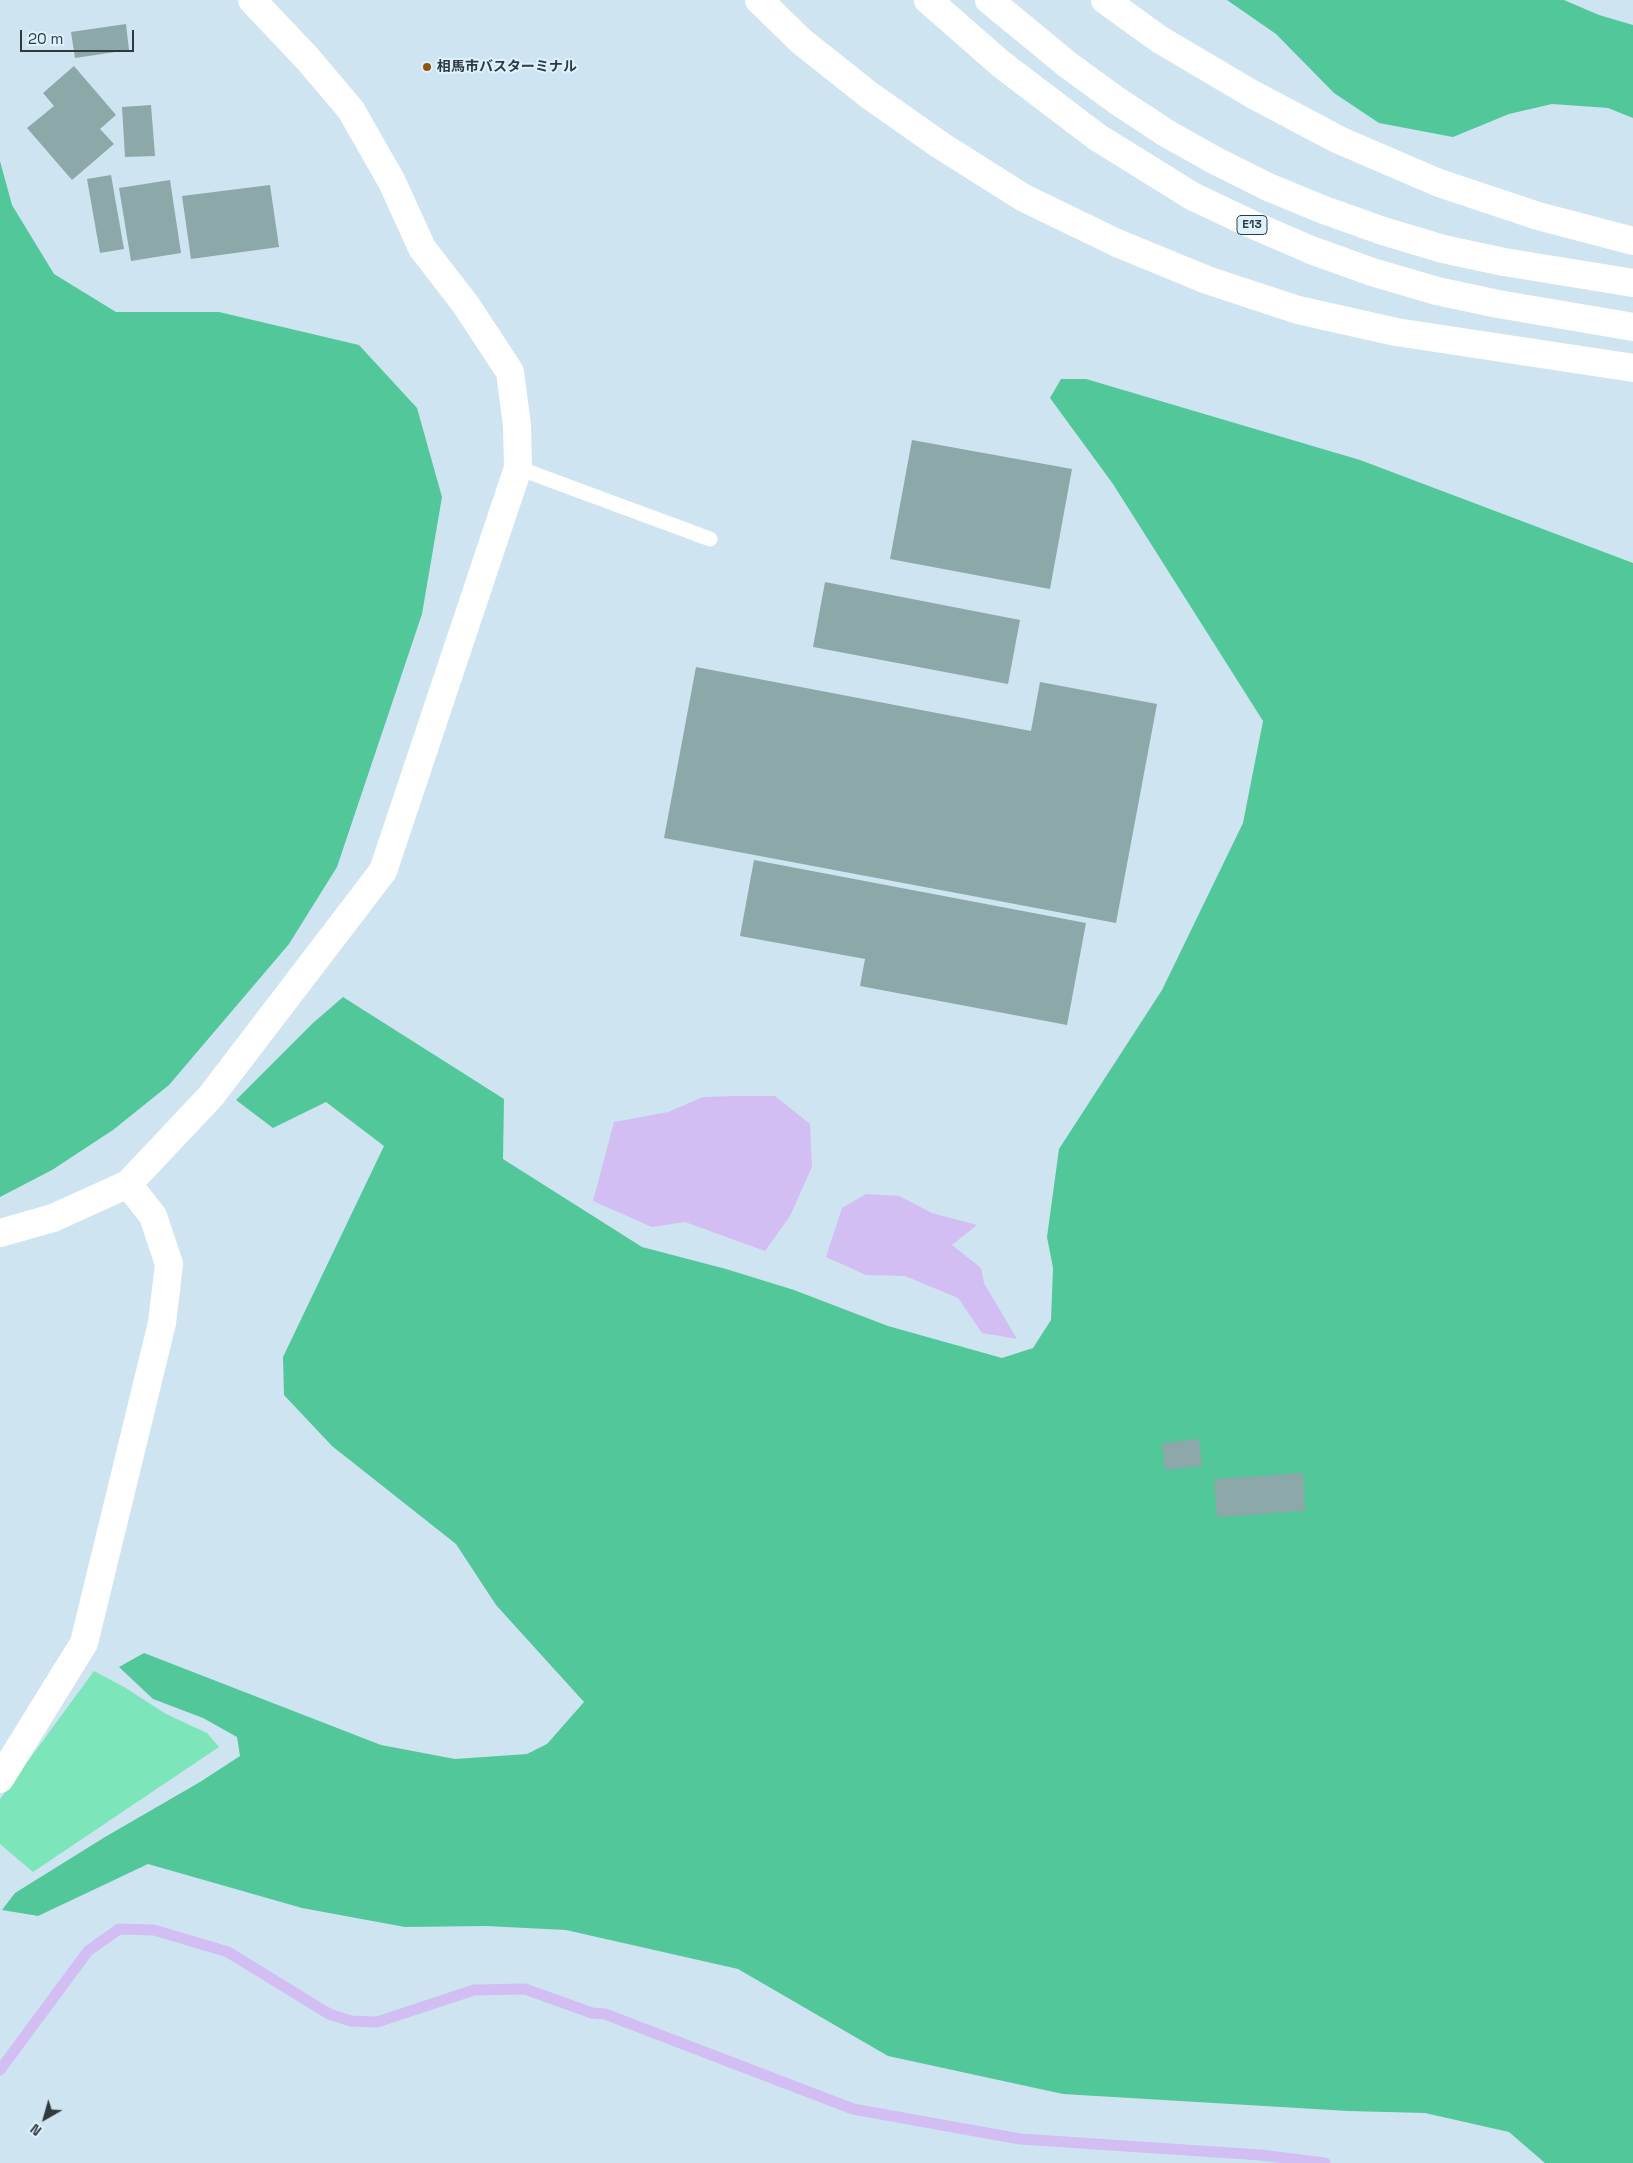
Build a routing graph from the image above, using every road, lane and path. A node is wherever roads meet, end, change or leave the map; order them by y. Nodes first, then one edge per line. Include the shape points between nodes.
1 (252, 0) edge
2 (759, 0) edge
3 (928, 0) edge
4 (988, 0) edge
5 (1105, 0) edge
6 (1633, 241) edge
7 (1633, 283) edge
8 (1633, 327) edge
9 (1633, 368) edge
10 (518, 468) junction
11 (710, 539) dead end
12 (128, 1184) junction
13 (0, 1233) edge
14 (0, 1779) edge

1 - 10 main road via 350,110 392,182 422,248 466,305 510,372 517,425
2 - 9 main road via 801,41 940,146 1024,198 1126,247 1207,280 1298,310 1396,332
3 - 8 main road, E13 via 1001,64 1096,137 1192,196 1250,224 1372,272 1437,291
4 - 7 main road via 1068,66 1116,100 1166,133 1268,187 1366,225 1444,249
5 - 6 main road via 1159,39 1339,140 1439,183 1538,216
10 - 11 lane
10 - 12 main road via 383,871 211,1096
12 - 13 main road via 54,1218
12 - 14 main road via 153,1216 168,1264 162,1323 84,1643

